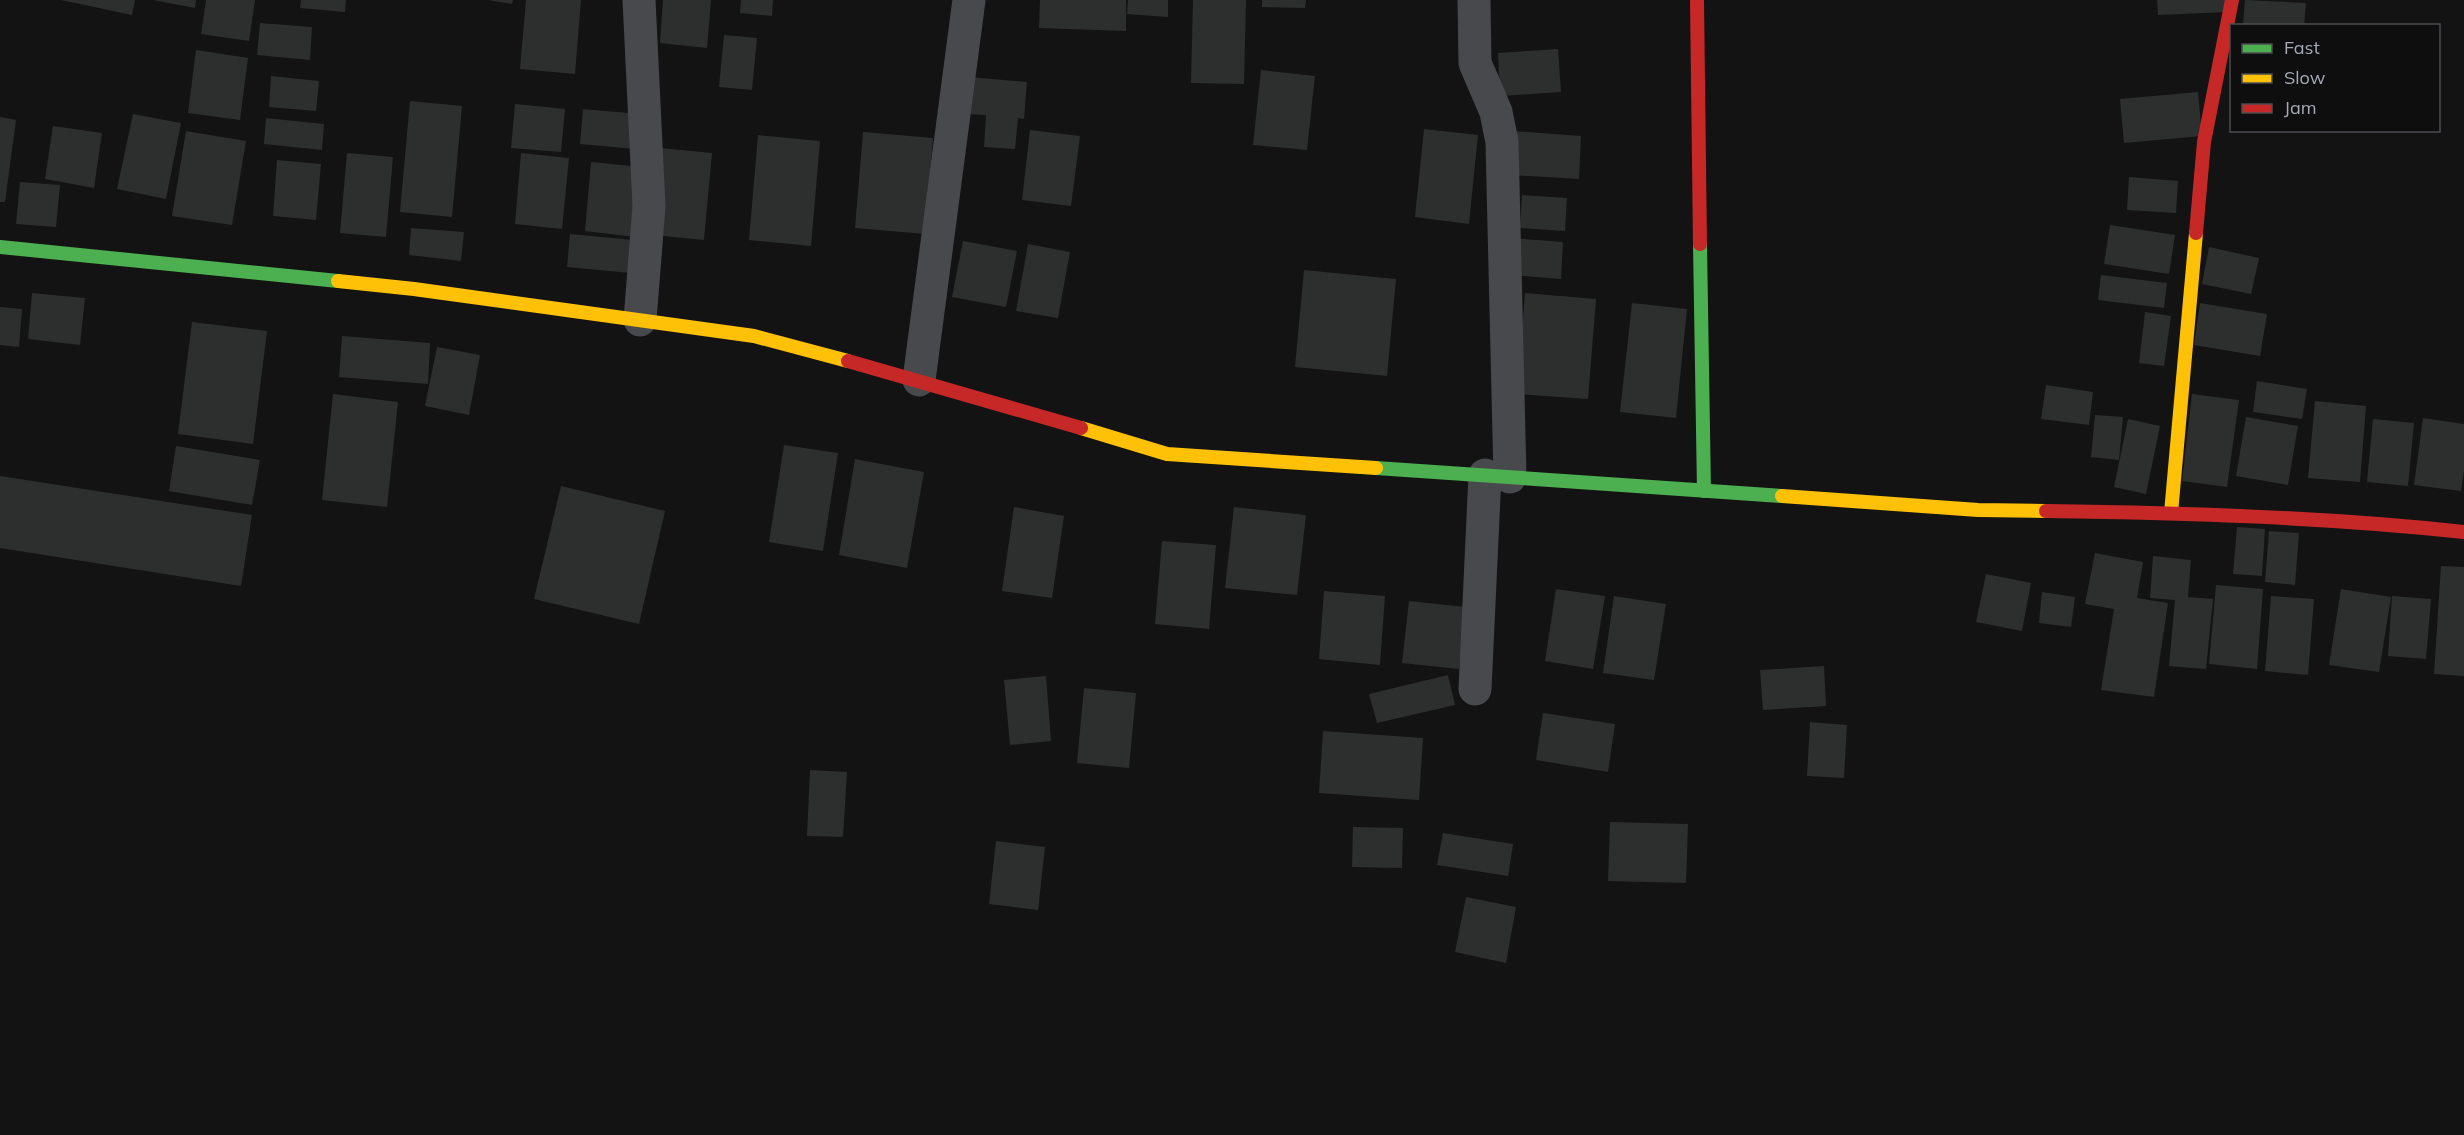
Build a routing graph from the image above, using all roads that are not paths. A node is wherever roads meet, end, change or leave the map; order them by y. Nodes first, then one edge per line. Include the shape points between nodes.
1 (639, 0) edge
2 (969, 0) edge
3 (1474, 0) edge
4 (1697, 0) edge
5 (2232, 0) edge
6 (0, 247) edge
7 (639, 320) junction
8 (919, 380) junction
9 (1498, 476) junction
10 (1704, 491) junction
11 (2171, 513) junction
12 (2464, 532) edge
13 (1475, 689) dead end

1 - 7 street via 648,187
2 - 8 street
3 - 9 street via 1475,63 1496,112 1502,142
4 - 10 street
5 - 11 street via 2204,142
6 - 7 street via 414,290
7 - 8 street via 754,336
8 - 9 street via 1167,454
9 - 10 street
9 - 13 street
10 - 11 street via 1977,510
11 - 12 street via 2373,522

